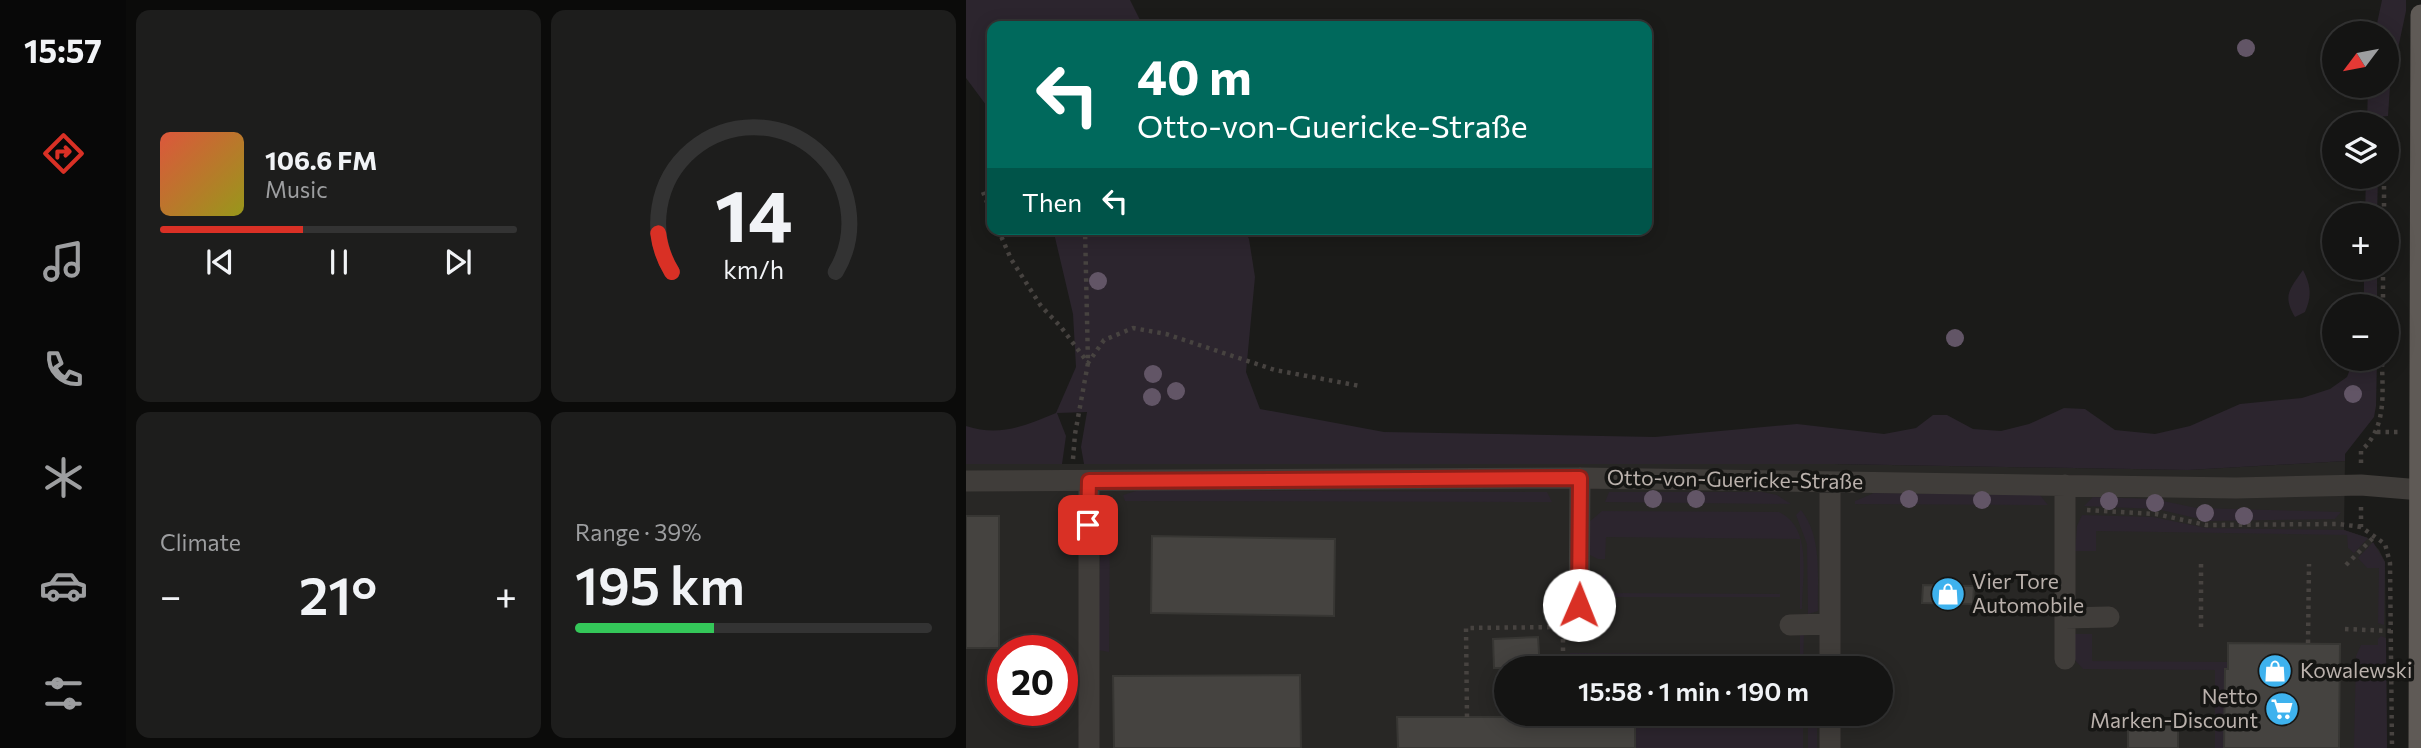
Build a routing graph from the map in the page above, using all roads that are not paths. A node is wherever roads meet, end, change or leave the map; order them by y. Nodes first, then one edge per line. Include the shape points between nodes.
1 (2421, 15) edge
2 (2420, 433) edge
3 (1580, 478) junction
4 (966, 481) edge
5 (1080, 481) junction
6 (1830, 482) junction
7 (2065, 485) junction
8 (2420, 490) edge
9 (2109, 617) dead end
10 (2065, 618) junction
11 (1830, 624) junction
12 (1571, 625) road end
13 (1790, 625) dead end
14 (1830, 656) edge
15 (2065, 660) dead end
16 (1830, 726) edge
17 (1088, 748) edge
18 (1830, 748) edge
19 (2419, 748) edge

1 - 2 main road
2 - 8 main road
3 - 5 street, Otto-von-Guericke-Straße
3 - 6 street, Otto-von-Guericke-Straße
3 - 12 street
4 - 5 street, Otto-von-Guericke-Straße
5 - 17 street
6 - 7 street, Otto-von-Guericke-Straße
6 - 11 street
7 - 8 street, Otto-von-Guericke-Straße via 2361,485
7 - 10 street
8 - 19 main road
9 - 10 street
10 - 15 street
11 - 13 street
11 - 14 street
16 - 18 street

